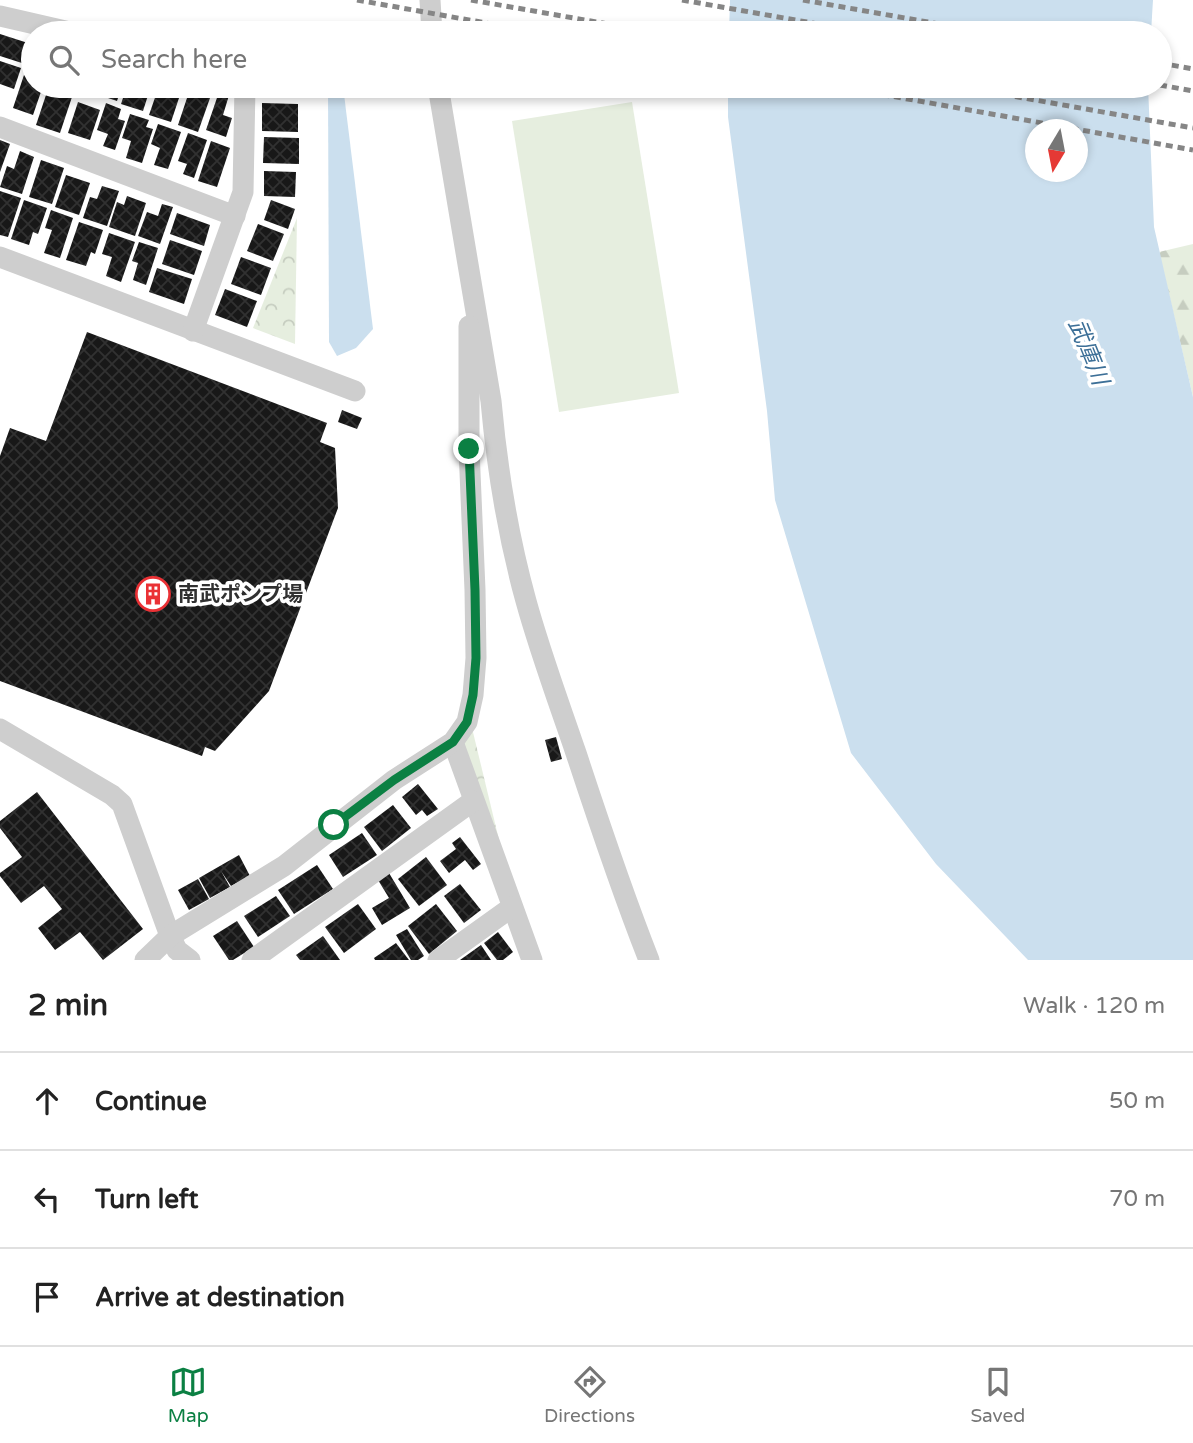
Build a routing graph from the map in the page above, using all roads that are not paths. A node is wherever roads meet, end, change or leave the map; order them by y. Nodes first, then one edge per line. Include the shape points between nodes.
1 (430, 0) edge
2 (0, 16) edge
3 (22, 21) edge
4 (431, 21) edge
5 (245, 98) edge
6 (440, 98) edge
7 (0, 127) edge
8 (235, 216) junction
9 (0, 257) edge
10 (470, 275) junction
11 (193, 331) junction
12 (355, 391) dead end
13 (0, 729) edge
14 (453, 742) junction
15 (473, 801) junction
16 (512, 907) junction
17 (170, 936) junction
18 (145, 960) edge
19 (190, 960) edge
20 (252, 960) edge
21 (438, 960) edge
22 (532, 960) edge
23 (649, 960) edge

1 - 4 street
2 - 3 street
5 - 8 street via 243,192
6 - 10 street
7 - 8 street
8 - 11 street
9 - 11 street
10 - 14 street via 469,449 476,658 467,722
10 - 23 street via 498,462 526,602
11 - 12 street
13 - 17 street via 122,804
14 - 15 street
14 - 17 street via 394,780 284,866
15 - 16 street
15 - 20 street
16 - 21 street
16 - 22 street
17 - 18 street
17 - 19 street via 177,950

